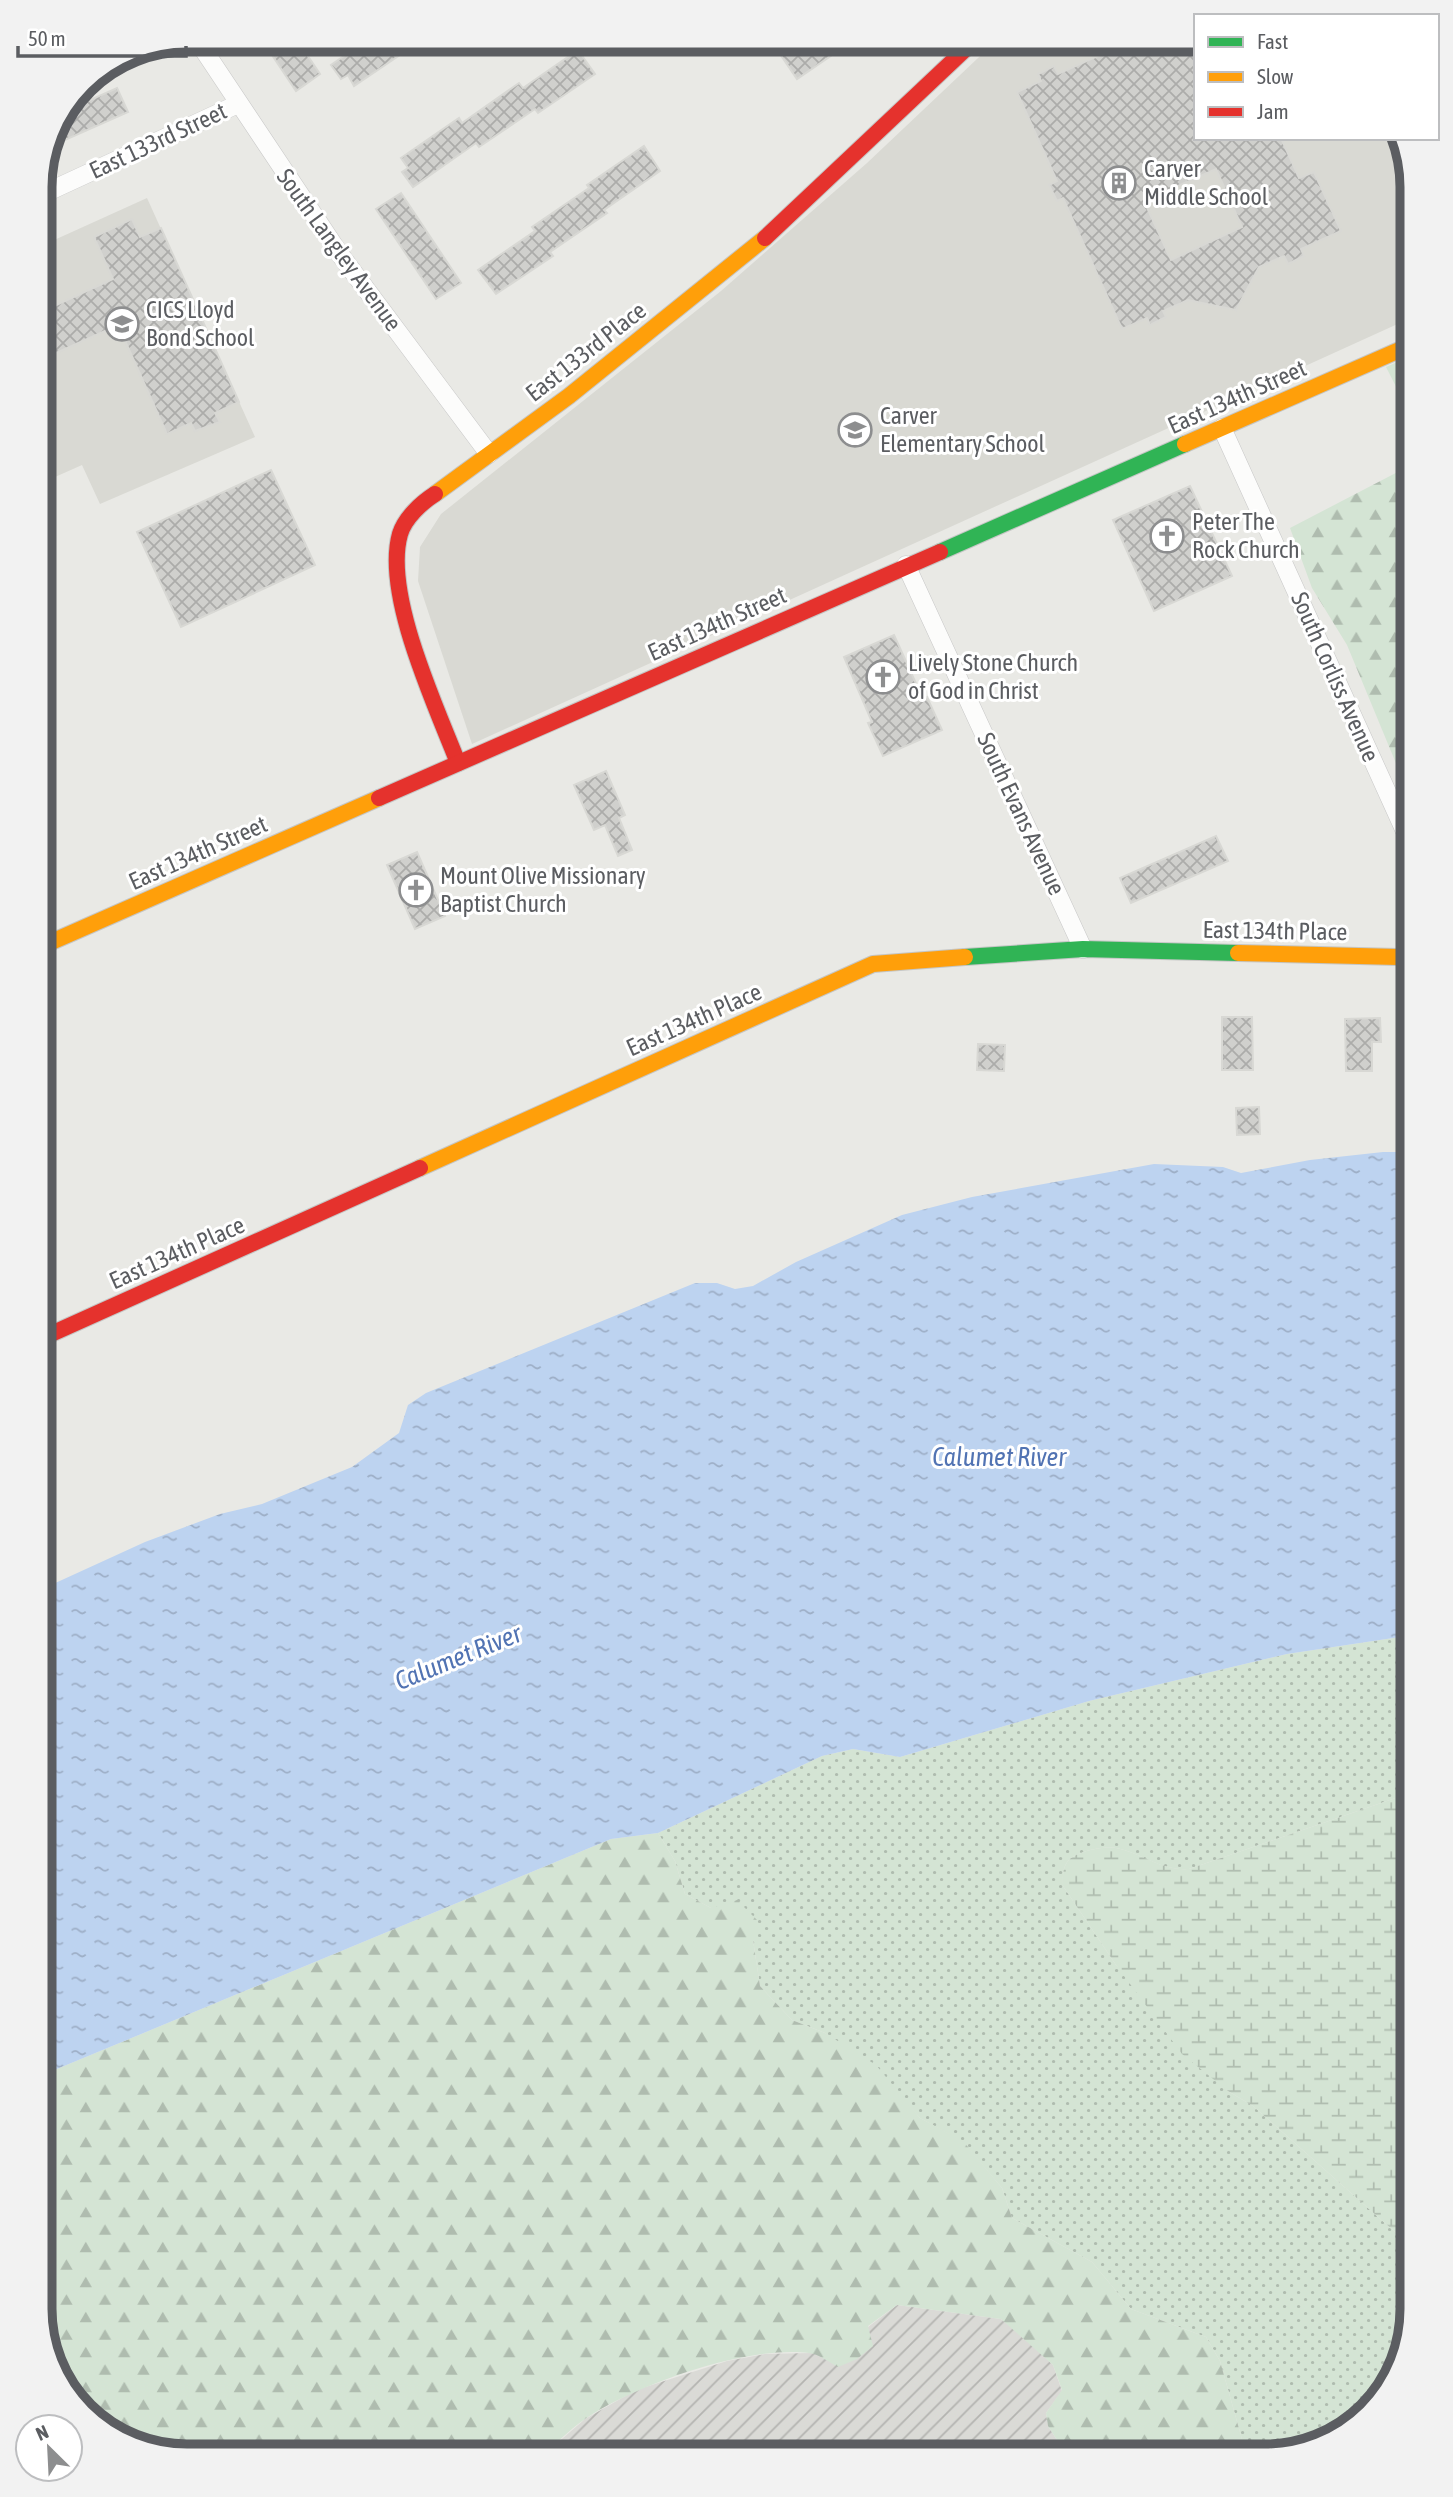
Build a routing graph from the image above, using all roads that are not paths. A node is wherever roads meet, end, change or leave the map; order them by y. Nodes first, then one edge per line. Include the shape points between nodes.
1 (205, 52) edge
2 (961, 53) edge
3 (238, 104) junction
4 (53, 189) edge
5 (1400, 350) edge
6 (1222, 428) junction
7 (489, 454) junction
8 (906, 565) junction
9 (458, 763) junction
10 (1400, 820) edge
11 (53, 941) edge
12 (1083, 949) junction
13 (1400, 957) edge
14 (52, 1333) edge

1 - 3 street, South Langley Avenue
2 - 7 street, East 133rd Place via 745,257
3 - 4 street, East 133rd Street
3 - 7 street, South Langley Avenue via 339,253
5 - 6 street, East 134th Street
6 - 8 street, East 134th Street
6 - 10 street, South Corliss Avenue
7 - 9 street, East 133rd Place via 426,500 401,532 396,552 400,601
8 - 9 street, East 134th Street
8 - 12 street, South Evans Avenue
9 - 11 street, East 134th Street
12 - 13 street, East 134th Place
12 - 14 street, East 134th Place via 873,964

